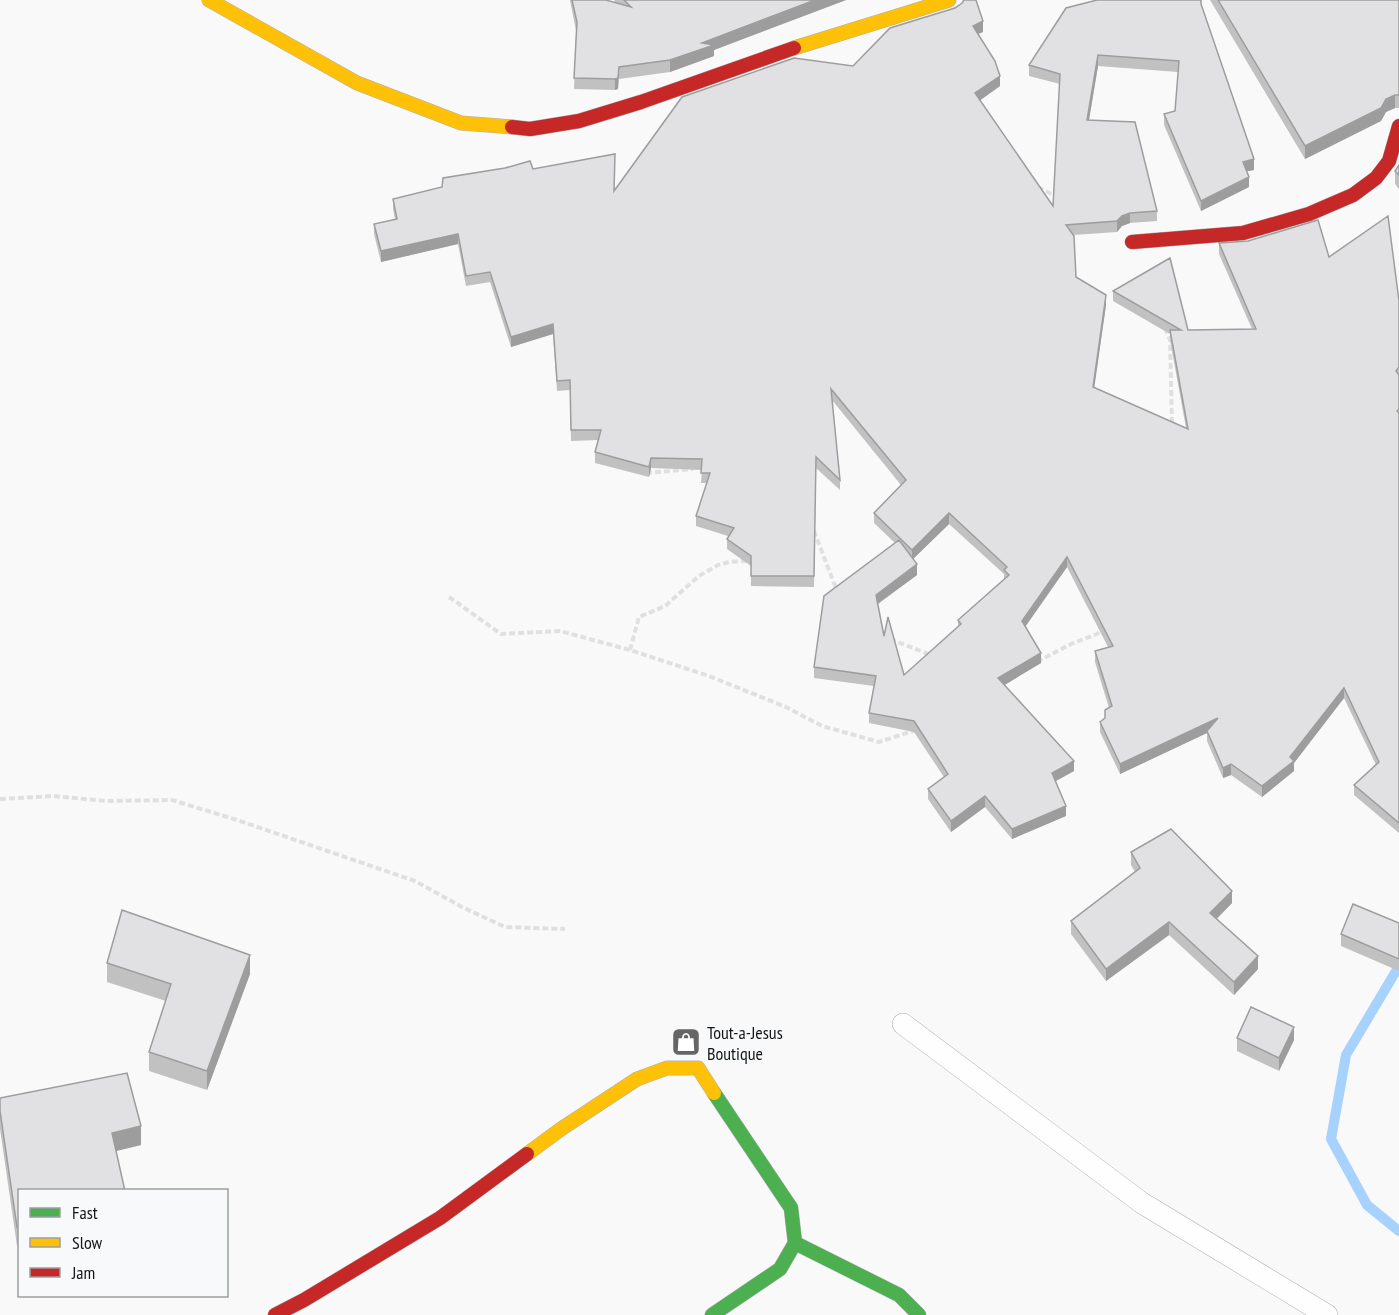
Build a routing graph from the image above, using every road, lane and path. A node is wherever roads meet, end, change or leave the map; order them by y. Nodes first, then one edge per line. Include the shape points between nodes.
1 (209, 0) edge
2 (948, 0) edge
3 (1399, 126) edge
4 (1032, 184) edge
5 (1063, 200) edge
6 (1132, 242) dead end
7 (1161, 321) edge
8 (1172, 428) edge
9 (701, 468) edge
10 (643, 473) edge
11 (813, 529) edge
12 (752, 560) edge
13 (840, 596) edge
14 (449, 597) dead end
15 (1106, 626) edge
16 (886, 637) edge
17 (630, 650) junction
18 (938, 657) edge
19 (1035, 663) edge
20 (919, 729) edge
21 (0, 799) edge
22 (565, 929) dead end
23 (903, 1024) dead end
24 (795, 1243) junction
25 (275, 1315) edge
26 (712, 1315) edge
27 (919, 1315) edge
28 (1327, 1315) edge

1 - 2 street via 357,83 461,123 530,129 579,121
3 - 6 street via 1389,161 1376,178 1353,195 1309,214 1243,233
4 - 5 path
7 - 8 path via 1170,340
9 - 10 path
11 - 13 path
12 - 17 path via 718,566 699,576 665,606 639,617
14 - 17 path via 501,634 560,631
15 - 19 path
16 - 18 path
17 - 20 path via 709,676 822,726 857,736 879,742
21 - 22 path via 53,796 106,801 172,800 415,881 505,927
23 - 28 lane via 1142,1203
24 - 25 street via 791,1209 698,1068 667,1068 637,1079 440,1218
24 - 26 street via 780,1269
24 - 27 street via 899,1295

